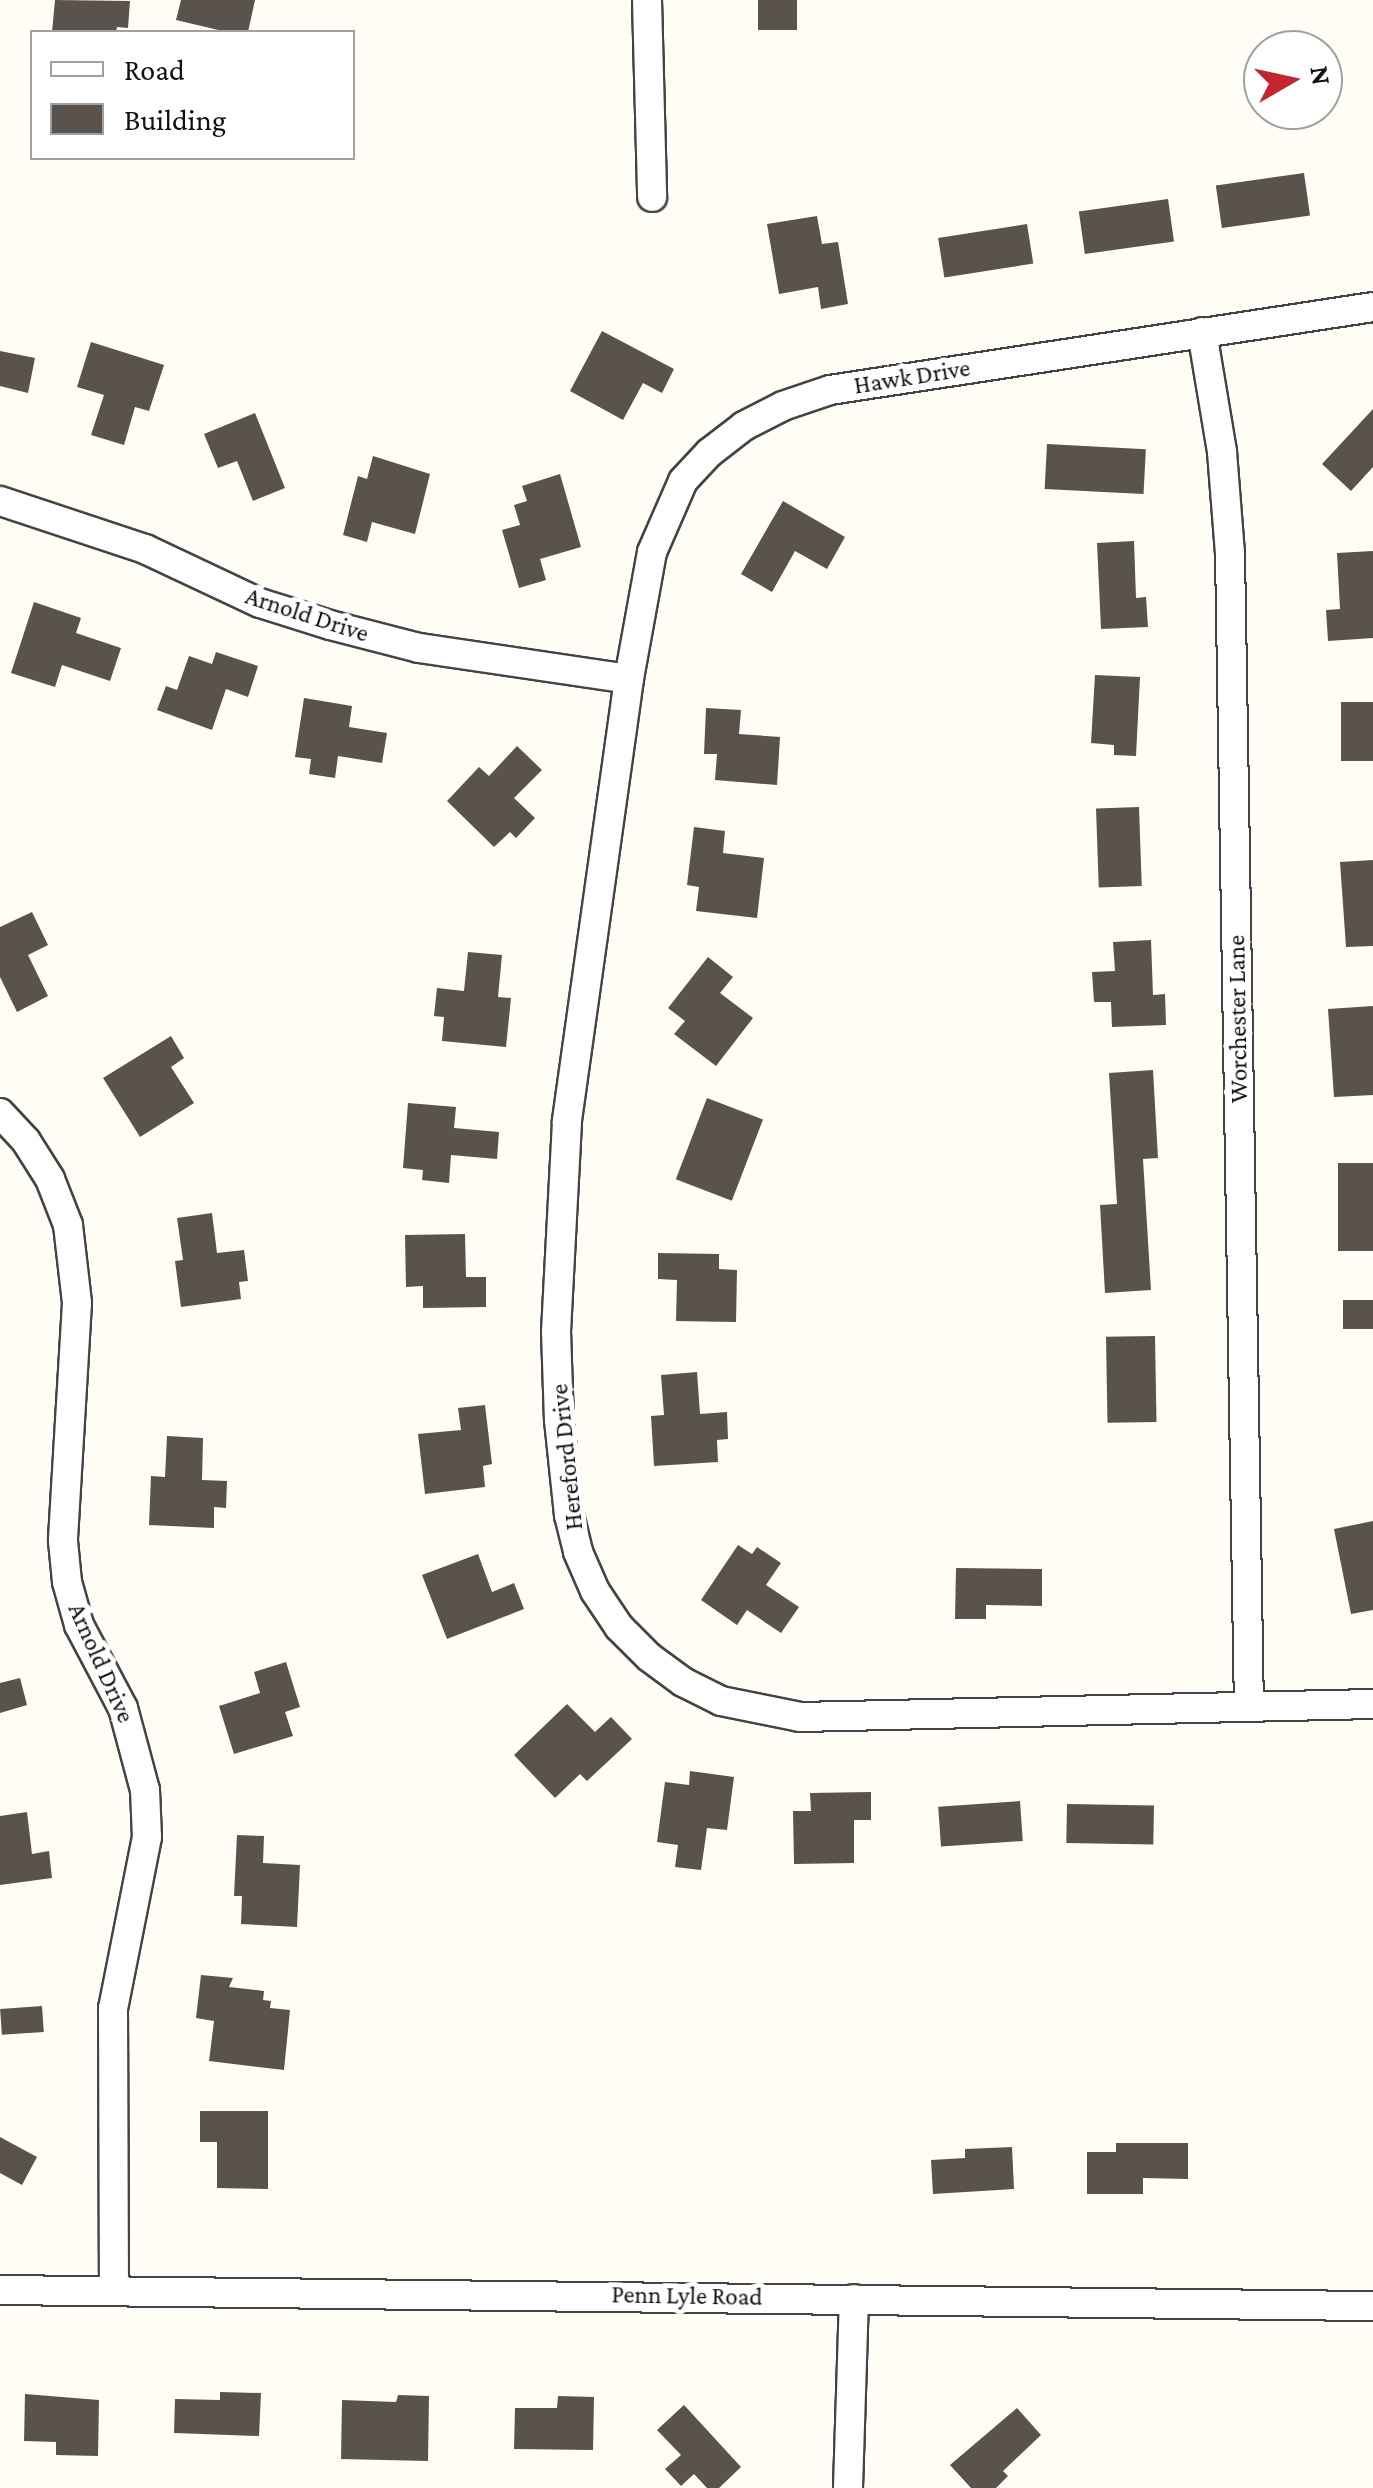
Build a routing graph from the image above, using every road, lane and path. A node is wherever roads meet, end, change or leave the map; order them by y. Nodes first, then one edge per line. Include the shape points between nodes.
1 (648, 0) edge
2 (652, 197) dead end
3 (1373, 307) edge
4 (1202, 332) junction
5 (0, 500) edge
6 (629, 679) junction
7 (0, 1113) edge
8 (1373, 1704) edge
9 (1249, 1707) junction
10 (0, 2290) edge
11 (114, 2291) junction
12 (854, 2299) junction
13 (1373, 2306) edge
14 (848, 2488) edge

1 - 2 street
3 - 4 street, Hawk Drive
4 - 6 street, Hawk Drive via 830,390 744,426 708,453 675,499 652,552
4 - 9 street, Worchester Lane via 1230,553
5 - 6 street, Arnold Drive via 144,549 260,603 330,625 418,648
6 - 9 street, Hereford Drive via 559,1212 563,1458 569,1515 595,1591 660,1666 721,1701 762,1713
7 - 11 street, Arnold Drive via 50,1179 75,1260 67,1582 80,1625 123,1708 146,1790 144,1853 113,2008
8 - 9 street, Hereford Drive
10 - 11 street, Penn Lyle Road
11 - 12 street, Penn Lyle Road
12 - 13 street, Penn Lyle Road
12 - 14 street

